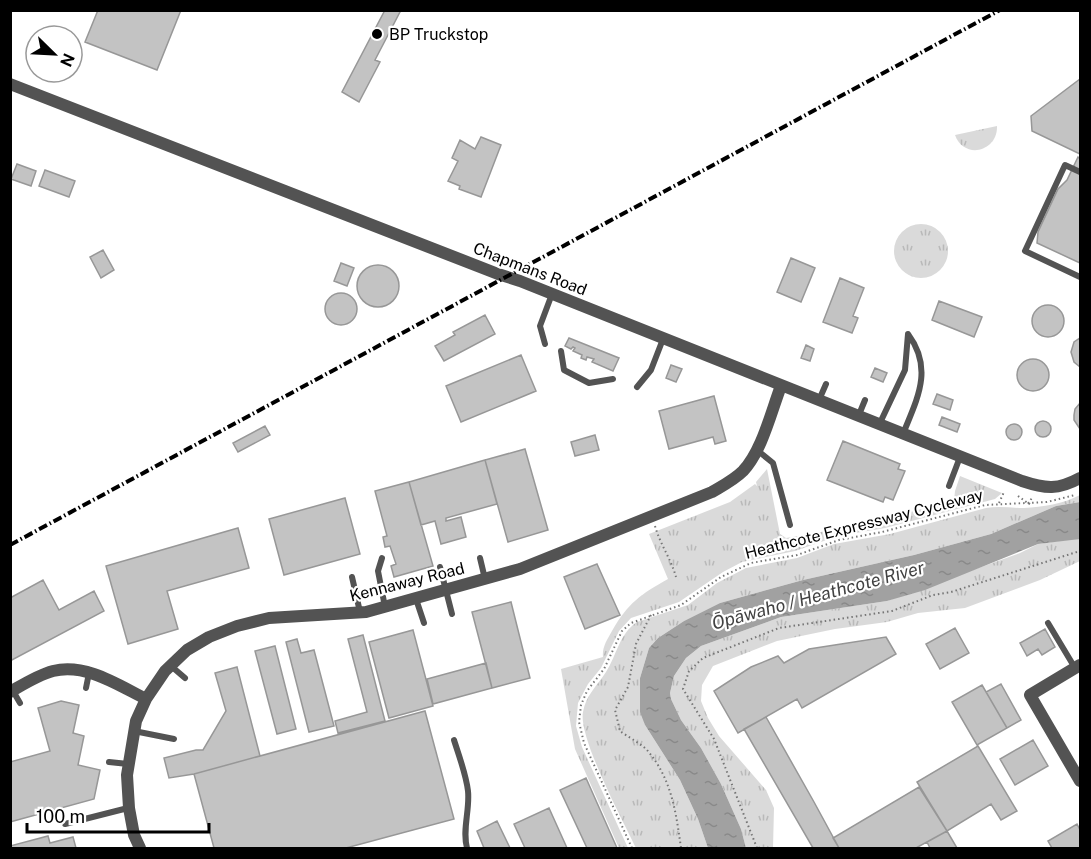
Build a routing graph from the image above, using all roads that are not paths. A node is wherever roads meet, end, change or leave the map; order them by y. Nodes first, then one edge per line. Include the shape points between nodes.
1 (10, 84) edge
2 (1080, 172) edge
3 (1080, 277) edge
4 (552, 294) junction
5 (663, 339) junction
6 (545, 344) dead end
7 (561, 351) dead end
8 (613, 379) dead end
9 (826, 384) dead end
10 (781, 386) junction
11 (637, 387) dead end
12 (865, 400) dead end
13 (819, 402) junction
14 (858, 417) junction
15 (879, 425) junction
16 (903, 435) junction
17 (757, 450) junction
18 (960, 457) junction
19 (1080, 478) edge
20 (949, 486) dead end
21 (790, 525) dead end
22 (382, 558) dead end
23 (480, 558) dead end
24 (440, 567) dead end
25 (351, 577) dead end
26 (485, 579) junction
27 (446, 590) junction
28 (416, 599) junction
29 (385, 607) junction
30 (360, 613) junction
31 (452, 614) dead end
32 (423, 623) dead end
33 (1048, 623) dead end
34 (170, 666) junction
35 (1078, 666) edge
36 (90, 672) junction
37 (185, 678) dead end
38 (86, 688) dead end
39 (12, 691) edge
40 (146, 699) junction
41 (20, 703) dead end
42 (134, 731) junction
43 (174, 738) dead end
44 (454, 740) dead end
45 (109, 762) dead end
46 (128, 764) junction
47 (1080, 781) edge
48 (129, 808) junction
49 (65, 824) dead end
50 (140, 849) edge
51 (467, 849) edge

1 - 4 street, Chapmans Road
2 - 3 lane via 1065,165 1025,251
4 - 5 street, Chapmans Road
4 - 6 lane via 540,326
5 - 10 street, Chapmans Road
5 - 11 lane via 651,370
7 - 8 lane via 564,370 589,383
9 - 13 lane
10 - 13 street, Chapmans Road
10 - 17 street, Kennaway Road
12 - 14 lane
13 - 14 street, Chapmans Road
14 - 15 street, Chapmans Road
15 - 16 street, Chapmans Road
15 - 16 lane via 905,370 908,334 918,348 922,374
16 - 18 street, Chapmans Road
17 - 21 lane via 773,464
17 - 26 street, Kennaway Road via 731,481 712,492 520,569
18 - 19 street, Chapmans Road via 1034,492
18 - 20 lane
22 - 29 lane via 378,571
23 - 26 lane
24 - 27 lane
25 - 30 lane
26 - 27 street, Kennaway Road
27 - 28 street, Kennaway Road
27 - 31 lane
28 - 29 street, Kennaway Road
28 - 32 lane
29 - 30 street, Kennaway Road
30 - 34 street, Kennaway Road via 270,618 237,626 187,650
33 - 35 lane
34 - 37 lane
34 - 40 street, Kennaway Road
35 - 47 street via 1030,695
36 - 38 lane
36 - 39 street via 62,669
36 - 40 street
39 - 41 lane
40 - 42 street, Kennaway Road
42 - 43 lane
42 - 46 street, Kennaway Road
44 - 51 lane via 468,791
45 - 46 lane
46 - 48 street, Kennaway Road
48 - 49 lane
48 - 50 street, Kennaway Road

